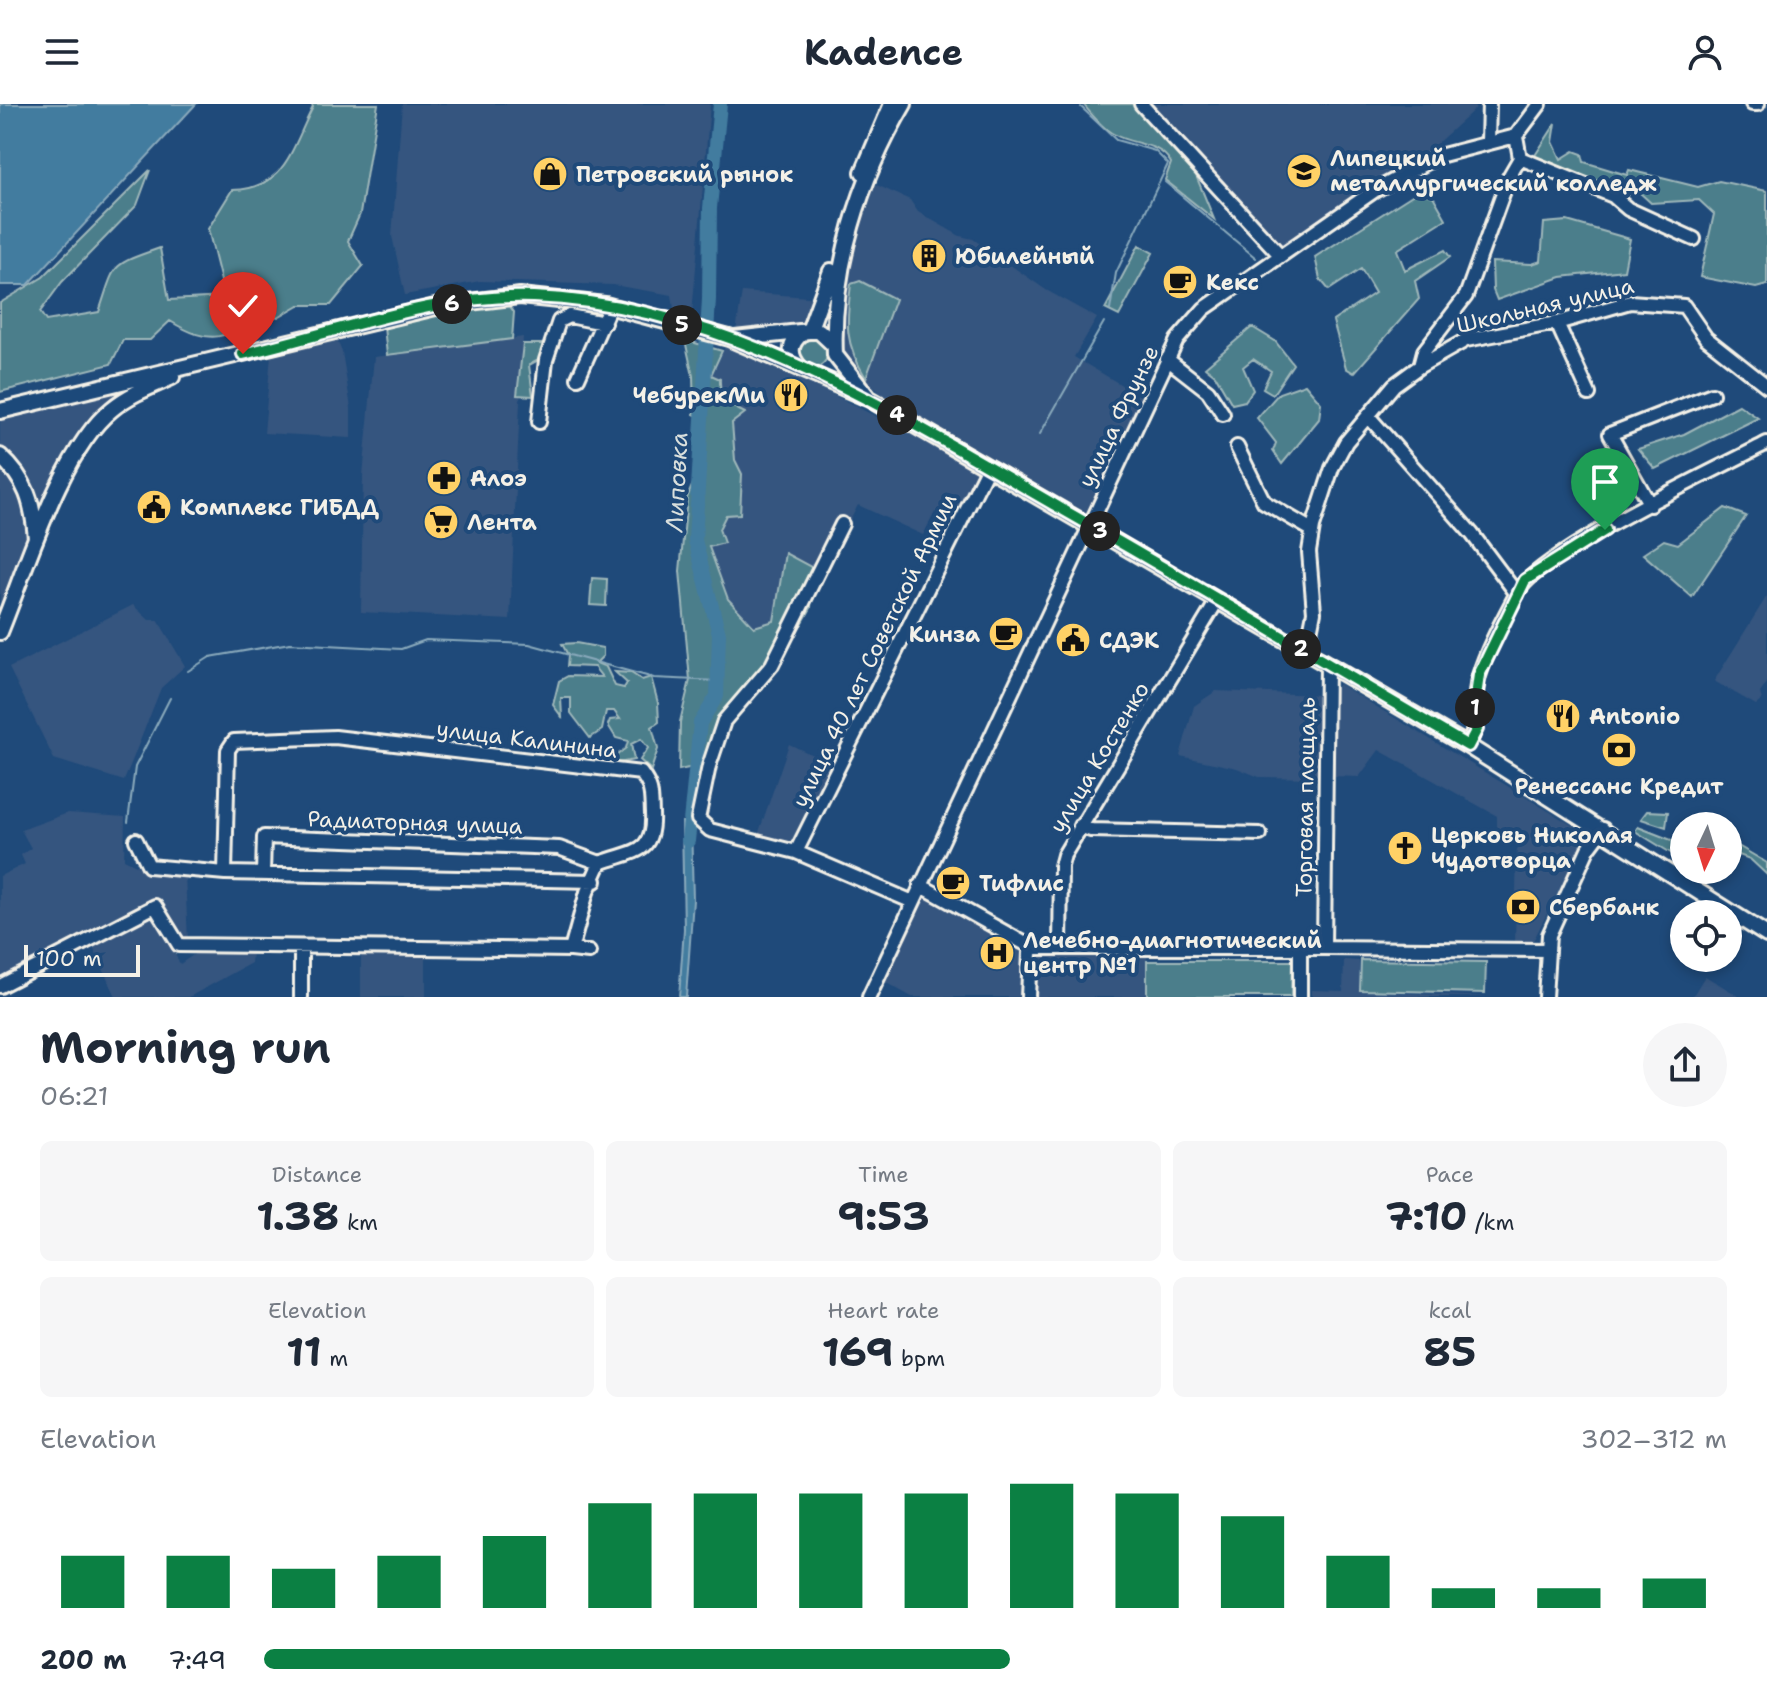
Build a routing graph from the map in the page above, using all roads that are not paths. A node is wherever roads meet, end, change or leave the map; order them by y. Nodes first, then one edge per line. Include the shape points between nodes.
1 (892, 104) edge
2 (904, 104) edge
3 (1141, 104) edge
4 (1489, 104) edge
5 (1540, 104) edge
6 (1516, 136) junction
7 (1488, 142) junction
8 (1520, 158) junction
9 (1694, 239) dead end
10 (1280, 255) junction
11 (610, 306) junction
12 (604, 323) junction
13 (1557, 323) junction
14 (805, 332) junction
15 (730, 339) junction
16 (834, 350) junction
17 (1167, 359) junction
18 (198, 365) junction
19 (1420, 366) junction
20 (804, 369) junction
21 (578, 378) dead end
22 (1767, 386) edge
23 (1589, 394) dead end
24 (1712, 394) dead end
25 (870, 399) junction
26 (0, 411) edge
27 (1223, 414) dead end
28 (1369, 417) junction
29 (539, 422) dead end
30 (1767, 443) edge
31 (1237, 447) dead end
32 (0, 456) edge
33 (988, 467) junction
34 (1650, 505) junction
35 (842, 524) dead end
36 (1089, 525) junction
37 (1312, 530) junction
38 (36, 543) junction
39 (1517, 594) junction
40 (1217, 601) junction
41 (0, 632) edge
42 (1299, 648) junction
43 (1327, 664) junction
44 (1468, 746) junction
45 (1080, 826) junction
46 (1603, 829) junction
47 (1260, 834) dead end
48 (136, 840) dead end
49 (796, 852) junction
50 (600, 863) junction
51 (225, 873) junction
52 (263, 874) junction
53 (595, 881) junction
54 (920, 885) junction
55 (913, 902) junction
56 (1767, 935) edge
57 (301, 947) junction
58 (1033, 948) junction
59 (1060, 948) junction
60 (1324, 948) junction
61 (1300, 949) junction
62 (571, 950) junction
63 (1546, 950) junction
64 (589, 952) dead end
65 (0, 986) edge
66 (301, 997) edge
67 (869, 997) edge
68 (1028, 997) edge
69 (1300, 997) edge
70 (1545, 997) edge

1 - 14 main road via 871,147 827,286
2 - 16 main road via 867,182 845,251 837,283
3 - 10 street
4 - 7 street
5 - 6 street
6 - 7 street, улица Фрунзе
6 - 8 street
7 - 10 street, улица Фрунзе via 1420,165
8 - 9 street via 1613,196 1628,209
8 - 19 street via 1466,296 1424,351
10 - 17 street, улица Фрунзе via 1204,309
11 - 12 street
11 - 15 main road
11 - 18 main road via 535,297 484,299
12 - 21 street
12 - 29 street via 569,316 559,321 546,360
13 - 19 street, Школьная улица via 1466,340
13 - 22 street, Школьная улица via 1636,301 1684,306 1706,338
13 - 23 street
14 - 15 main road
14 - 16 main road via 819,331
14 - 20 main road via 792,344 791,353
15 - 20 main road
16 - 20 main road via 824,370
16 - 25 main road
17 - 27 street via 1208,391
17 - 36 street, улица Фрунзе
18 - 26 main road
18 - 38 main road via 129,397 92,430 63,477
19 - 28 street via 1394,385
20 - 25 main road
24 - 34 street via 1610,434
25 - 33 main road
28 - 37 street via 1332,468
28 - 39 street
30 - 34 street
31 - 37 street via 1264,502
32 - 38 main road via 23,481 33,503
33 - 36 main road
33 - 49 street, улица 40 лет Советской Армии
34 - 39 street via 1530,574
35 - 49 street via 772,665 724,721 698,819 710,830
36 - 40 main road
36 - 54 street, улица Фрунзе
37 - 42 street via 1314,612
38 - 41 main road
39 - 44 street via 1479,675 1477,729
40 - 42 main road
40 - 45 street, улица Костенко
42 - 43 main road
43 - 44 main road
43 - 60 street, Торговая площадь
44 - 46 main road
45 - 47 street
45 - 59 street, улица Костенко via 1061,866
46 - 56 main road
46 - 63 street via 1588,849
48 - 51 street via 149,866
49 - 55 street
50 - 51 street, улица Калинина via 645,846 653,836 653,790 641,773 335,737 234,741 228,750
50 - 52 street, Радиаторная улица via 559,848 264,837
50 - 53 street
51 - 52 street
52 - 53 street
53 - 62 street
54 - 55 street, улица Фрунзе
54 - 58 street
55 - 67 street, улица Фрунзе
57 - 62 street
57 - 65 street via 179,945 155,906
57 - 66 street
58 - 59 street
58 - 68 street
59 - 61 street
60 - 61 street
60 - 63 street
61 - 69 street
62 - 64 street
63 - 70 street

